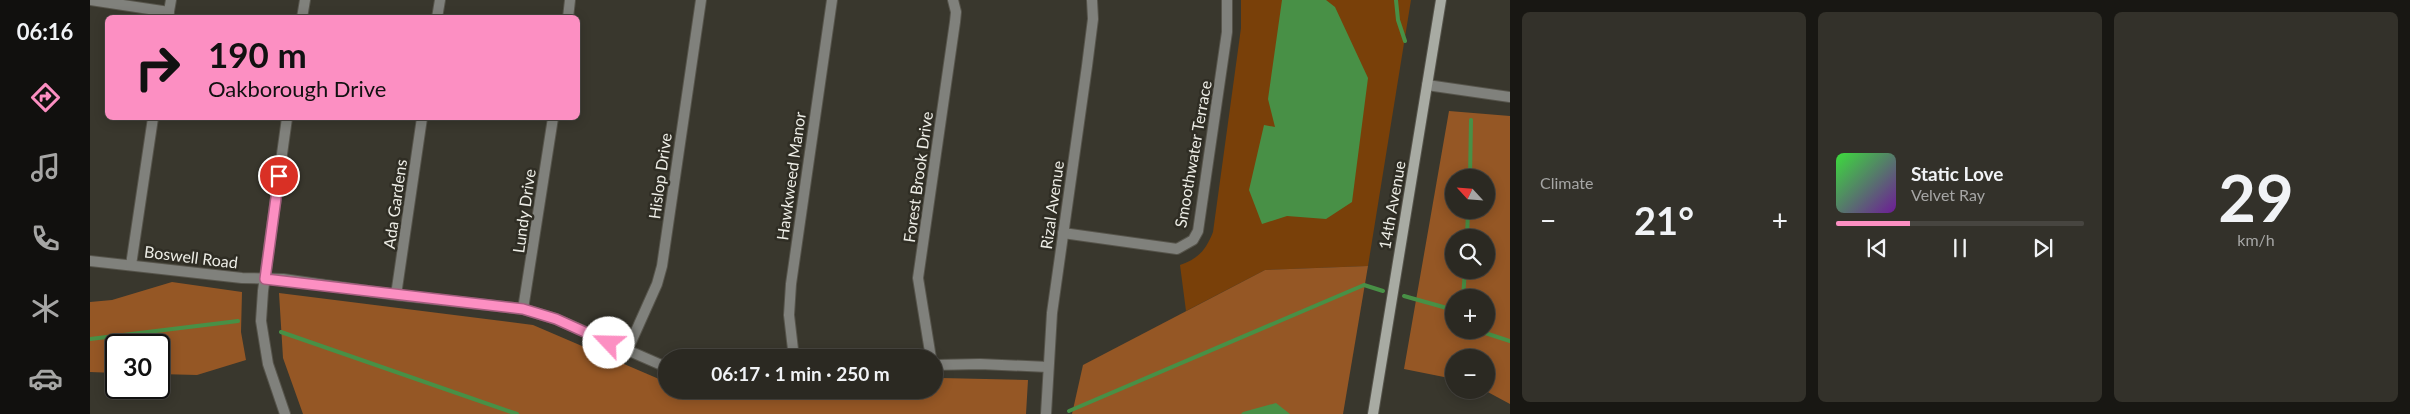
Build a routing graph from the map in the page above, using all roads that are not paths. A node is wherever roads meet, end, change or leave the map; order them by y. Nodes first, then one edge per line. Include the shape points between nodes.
1 (90, 0) edge
2 (171, 0) edge
3 (305, 0) edge
4 (440, 0) edge
5 (570, 0) edge
6 (701, 0) edge
7 (832, 0) edge
8 (953, 0) edge
9 (1092, 0) edge
10 (1227, 0) edge
11 (1441, 0) edge
12 (168, 15) edge
13 (302, 15) edge
14 (438, 15) edge
15 (568, 15) edge
16 (1427, 85) junction
17 (1510, 97) edge
18 (153, 120) edge
19 (287, 120) edge
20 (422, 120) edge
21 (553, 120) edge
22 (1063, 233) junction
23 (90, 261) edge
24 (131, 265) junction
25 (265, 279) junction
26 (396, 295) junction
27 (523, 309) junction
28 (793, 349) edge
29 (930, 349) edge
30 (627, 351) junction
31 (658, 364) edge
32 (943, 365) edge
33 (1048, 367) junction
34 (285, 414) edge
35 (1046, 414) edge
36 (1373, 414) edge

1 - 12 street
2 - 12 street
3 - 13 street
4 - 14 street
5 - 15 street
6 - 30 street, Hislop Drive via 662,266
7 - 28 street, Hawkweed Manor via 790,284
8 - 29 street, Forest Brook Drive via 955,22 918,278
9 - 22 street, Rizal Avenue via 1092,31
10 - 22 street, Smoothwater Terrace via 1227,32 1198,231 1193,240 1177,249
11 - 16 main road, 14th Avenue
16 - 17 street
16 - 36 main road, 14th Avenue
18 - 24 street
19 - 25 street
20 - 26 street, Ada Gardens
21 - 27 street, Lundy Drive
22 - 33 street, Rizal Avenue
23 - 24 street, Boswell Road
24 - 25 street, Boswell Road
25 - 26 street, Boswell Road
25 - 34 street via 261,321 264,348
26 - 27 street, Boswell Road
27 - 30 street, Boswell Road via 556,319
30 - 31 street, Boswell Road
32 - 33 street
33 - 35 street, Rizal Avenue

